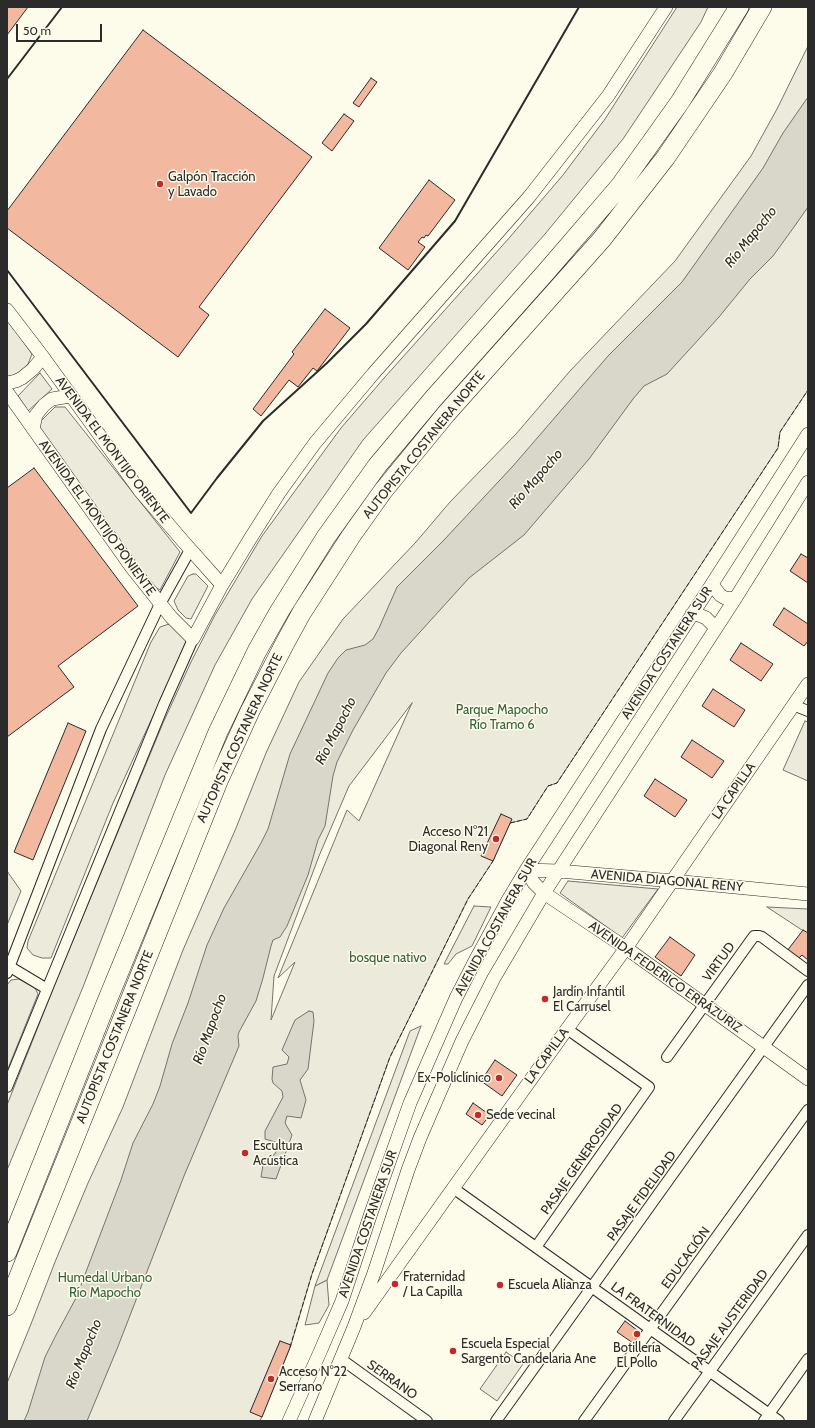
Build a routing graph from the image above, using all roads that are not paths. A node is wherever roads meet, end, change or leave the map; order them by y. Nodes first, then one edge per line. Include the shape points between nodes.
1 (666, 7) edge
2 (739, 7) edge
3 (762, 7) edge
4 (7, 310) edge
5 (43, 357) junction
6 (7, 383) edge
7 (7, 392) edge
8 (70, 396) junction
9 (33, 429) junction
10 (808, 434) edge
11 (808, 482) edge
12 (190, 550) junction
13 (712, 584) junction
14 (222, 585) junction
15 (735, 599) junction
16 (160, 604) junction
17 (692, 614) junction
18 (716, 628) junction
19 (193, 639) junction
20 (808, 684) edge
21 (793, 705) junction
22 (808, 711) edge
23 (526, 870) junction
24 (559, 871) junction
25 (673, 880) junction
26 (544, 892) junction
27 (808, 894) edge
28 (626, 948) junction
29 (8, 968) edge
30 (808, 971) edge
31 (808, 985) edge
32 (47, 989) junction
33 (704, 1004) junction
34 (566, 1028) junction
35 (764, 1047) junction
36 (667, 1056) dead end
37 (808, 1079) edge
38 (7, 1087) edge
39 (808, 1110) edge
40 (453, 1188) junction
41 (808, 1235) edge
42 (536, 1247) junction
43 (7, 1252) edge
44 (592, 1288) junction
45 (7, 1306) edge
46 (354, 1327) junction
47 (650, 1329) junction
48 (328, 1335) junction
49 (341, 1359) junction
50 (808, 1359) edge
51 (709, 1372) junction
52 (766, 1417) edge
53 (289, 1421) edge
54 (315, 1421) edge
55 (428, 1421) edge
56 (496, 1421) edge
57 (584, 1421) edge
58 (674, 1421) edge
59 (778, 1421) edge

1 - 14 street via 608,96 529,198 373,374 315,444 279,493
2 - 43 highway, AUTOPISTA COSTANERA NORTE via 680,102 620,186 382,460 326,537 279,612 237,691 203,766
3 - 45 highway, AUTOPISTA COSTANERA NORTE via 723,73 661,164 602,239 446,414 383,491 302,612 284,643 219,779
4 - 5 street, AVENIDA EL MONTIJO ORIENTE
5 - 6 street via 22,378
5 - 8 street, AVENIDA EL MONTIJO ORIENTE
7 - 9 street, AVENIDA EL MONTIJO PONIENTE
8 - 9 street via 58,397 44,405 36,416
8 - 12 street, AVENIDA EL MONTIJO ORIENTE via 140,491
9 - 16 street, AVENIDA EL MONTIJO PONIENTE
10 - 13 street, AVENIDA COSTANERA SUR
11 - 15 street, AVENIDA COSTANERA SUR
12 - 14 street, AVENIDA EL MONTIJO ORIENTE
12 - 16 street
13 - 15 street via 725,598
13 - 17 street, AVENIDA COSTANERA SUR
14 - 19 street
15 - 18 street, AVENIDA COSTANERA SUR
16 - 19 street, AVENIDA EL MONTIJO PONIENTE
16 - 29 street via 101,729
17 - 18 street via 706,618
17 - 23 street, AVENIDA COSTANERA SUR
18 - 24 street, AVENIDA COSTANERA SUR
19 - 32 street
20 - 21 street, LA CAPILLA
21 - 22 street
21 - 25 street, LA CAPILLA
23 - 24 street, AVENIDA DIAGONAL RENY
23 - 26 street, AVENIDA FEDERICO ERRÁZURIZ via 534,883
23 - 48 street, AVENIDA COSTANERA SUR via 460,991 413,1095
24 - 25 street, AVENIDA DIAGONAL RENY
24 - 26 street, AVENIDA COSTANERA SUR
25 - 27 street, AVENIDA DIAGONAL RENY
25 - 28 street, LA CAPILLA
26 - 28 street, AVENIDA FEDERICO ERRÁZURIZ
26 - 46 street, AVENIDA COSTANERA SUR via 494,978 444,1079 408,1170
28 - 33 street, AVENIDA FEDERICO ERRÁZURIZ
28 - 34 street, LA CAPILLA
29 - 32 street
30 - 33 street, VIRTUD via 762,937 756,936
31 - 35 street, PASAJE FIDELIDAD
32 - 38 street
33 - 35 street, AVENIDA FEDERICO ERRÁZURIZ
33 - 36 street
34 - 40 street, LA CAPILLA
34 - 42 street, PASAJE GENEROSIDAD via 649,1087
35 - 37 street, AVENIDA FEDERICO ERRÁZURIZ
35 - 44 street, PASAJE FIDELIDAD
39 - 47 street, EDUCACIÓN
40 - 42 street, LA FRATERNIDAD
40 - 46 street, LA CAPILLA
41 - 51 street, PASAJE AUSTERIDAD
42 - 44 street, LA FRATERNIDAD
44 - 47 street, LA FRATERNIDAD
44 - 56 street, PASAJE FIDELIDAD
46 - 49 street, AVENIDA COSTANERA SUR
47 - 51 street, LA FRATERNIDAD
47 - 57 street, EDUCACIÓN
48 - 49 street via 332,1351
48 - 53 street, AVENIDA COSTANERA SUR
49 - 54 street, AVENIDA COSTANERA SUR
49 - 55 street, SERRANO
50 - 52 street
51 - 52 street, LA FRATERNIDAD
51 - 58 street, PASAJE AUSTERIDAD
52 - 59 street, LA FRATERNIDAD

